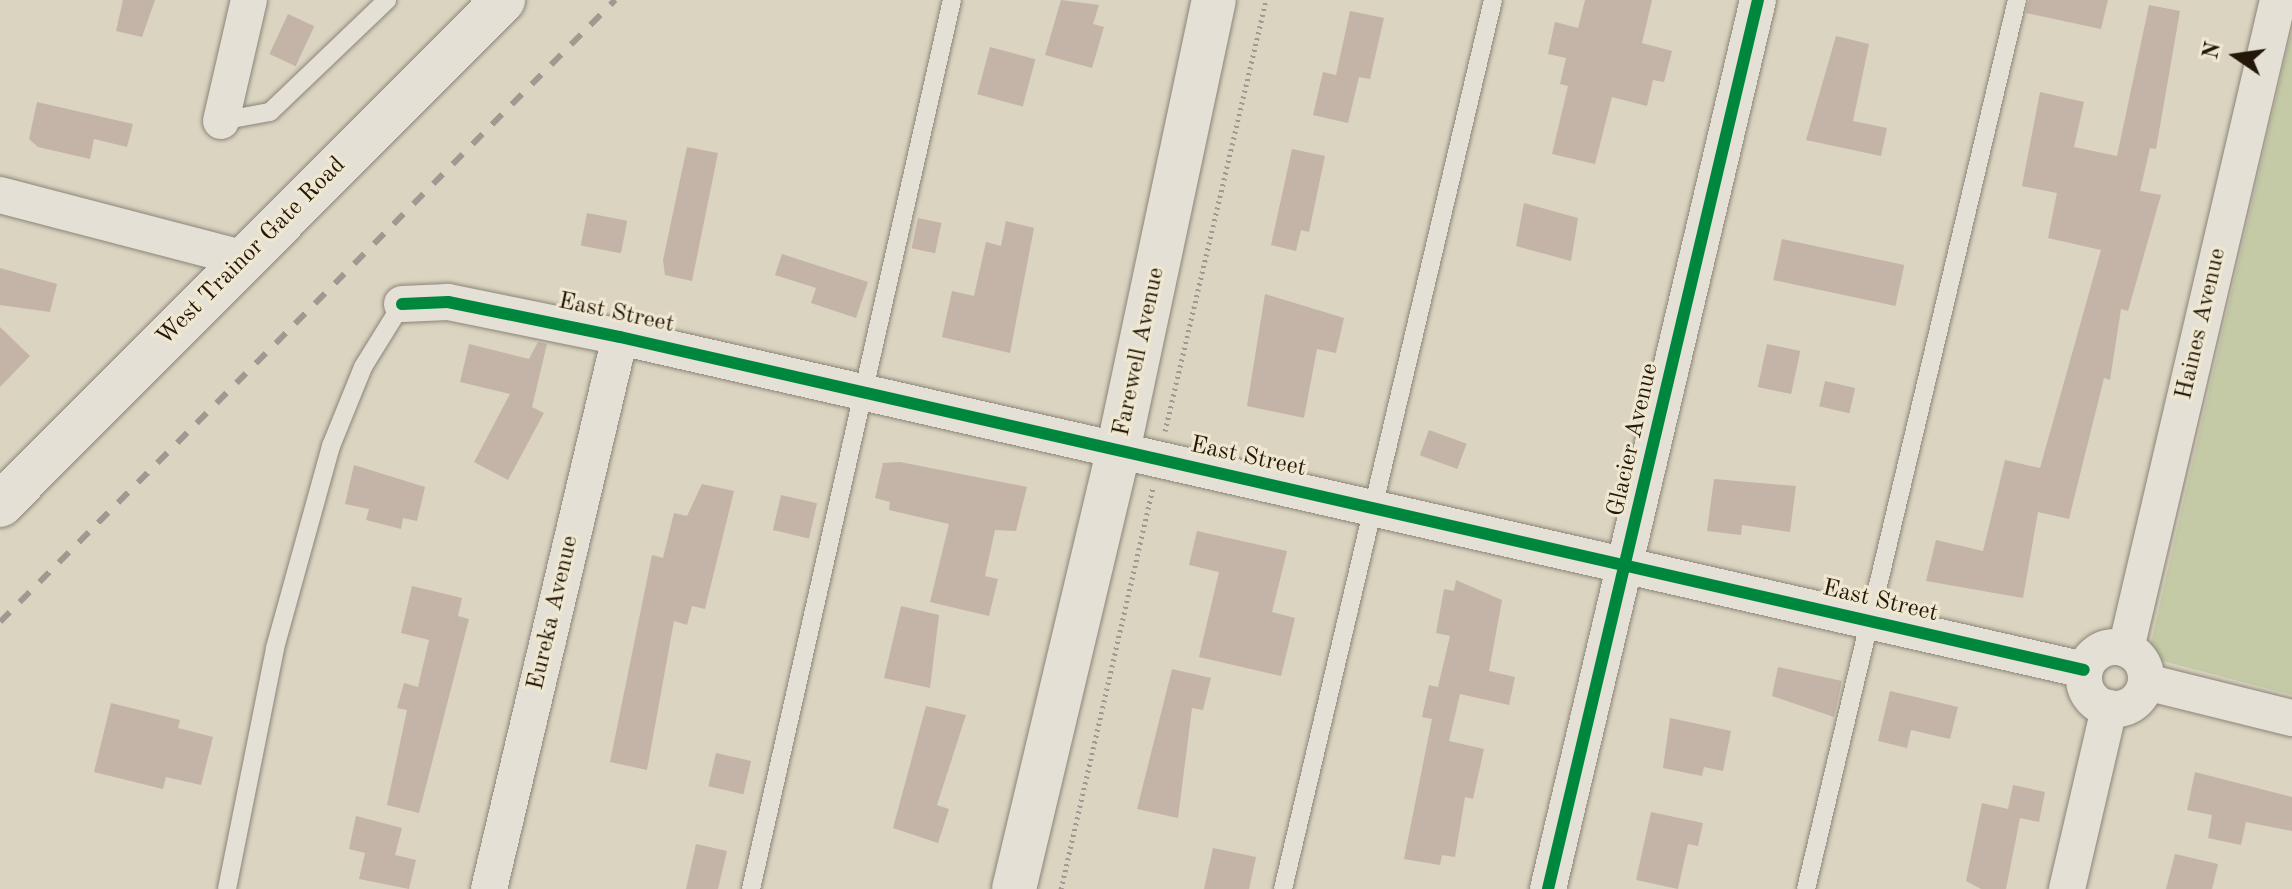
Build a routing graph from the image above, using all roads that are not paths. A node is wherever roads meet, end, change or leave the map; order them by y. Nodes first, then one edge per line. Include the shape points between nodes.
1 (249, 0) edge
2 (387, 0) edge
3 (503, 0) edge
4 (952, 0) edge
5 (1214, 0) edge
6 (1493, 0) edge
7 (1758, 0) edge
8 (2017, 0) edge
9 (2278, 0) edge
10 (221, 121) joint
11 (0, 195) edge
12 (245, 259) junction
13 (402, 304) joint
14 (620, 337) junction
15 (867, 392) junction
16 (1118, 451) junction
17 (0, 505) edge
18 (1373, 507) junction
19 (1627, 567) junction
20 (1869, 622) junction
21 (2126, 649) junction
22 (2084, 670) junction
23 (2146, 682) junction
24 (2109, 708) junction
25 (2292, 718) edge
26 (227, 889) edge
27 (489, 889) edge
28 (751, 889) edge
29 (1014, 889) edge
30 (1283, 889) edge
31 (1548, 889) edge
32 (1806, 889) edge
33 (2067, 889) edge

1 - 10 street
2 - 10 lane via 270,112
3 - 12 street, West Trainor Gate Road
4 - 15 lane
5 - 16 street, Farewell Avenue
6 - 18 lane
7 - 19 street, Glacier Avenue
8 - 20 lane
9 - 21 street, Haines Avenue
11 - 12 street
12 - 17 street, West Trainor Gate Road
13 - 14 street, East Street via 448,302
13 - 26 lane via 363,367 331,446 275,648
14 - 15 street, East Street
14 - 27 street, Eureka Avenue
15 - 16 street, East Street
15 - 28 lane
16 - 18 street, East Street
16 - 29 street, Farewell Avenue
18 - 19 street, East Street
18 - 30 lane
19 - 20 street, East Street
19 - 31 street, Glacier Avenue
20 - 22 street, East Street
20 - 32 lane
21 - 22 street via 2105,648
21 - 23 street via 2141,662
22 - 24 street via 2086,691
23 - 24 street via 2137,699
23 - 25 street
24 - 33 street

